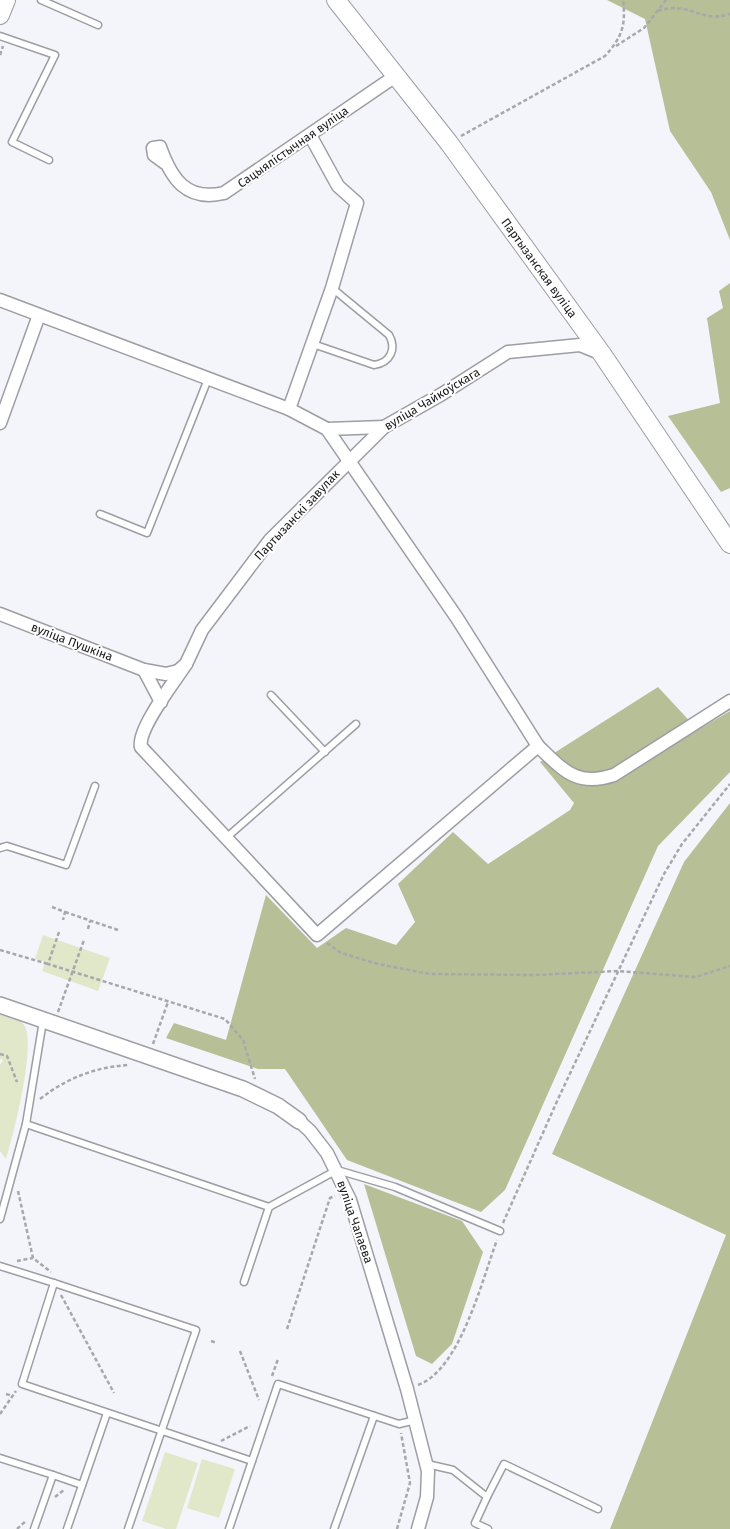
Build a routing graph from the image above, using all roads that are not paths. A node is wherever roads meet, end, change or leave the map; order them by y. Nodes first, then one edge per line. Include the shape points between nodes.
1 (6, 0) edge
2 (41, 0) edge
3 (336, 0) edge
4 (0, 15) edge
5 (98, 25) dead end
6 (0, 36) edge
7 (397, 75) junction
8 (310, 136) junction
9 (48, 160) dead end
10 (165, 163) dead end
11 (332, 288) junction
12 (0, 300) edge
13 (39, 315) junction
14 (313, 344) junction
15 (602, 354) junction
16 (208, 379) junction
17 (289, 409) junction
18 (0, 423) edge
19 (384, 427) junction
20 (327, 429) junction
21 (348, 460) junction
22 (100, 514) dead end
23 (730, 544) edge
24 (0, 614) edge
25 (186, 664) junction
26 (144, 670) junction
27 (271, 695) dead end
28 (730, 701) edge
29 (162, 702) junction
30 (356, 724) dead end
31 (538, 746) junction
32 (325, 752) junction
33 (95, 786) dead end
34 (225, 839) junction
35 (0, 848) edge
36 (0, 1005) edge
37 (50, 1018) junction
38 (298, 1121) joint
39 (26, 1124) junction
40 (333, 1172) junction
41 (269, 1207) junction
42 (0, 1219) edge
43 (500, 1231) road end
44 (0, 1266) edge
45 (244, 1282) dead end
46 (54, 1283) junction
47 (107, 1413) junction
48 (374, 1416) junction
49 (416, 1420) junction
50 (162, 1431) junction
51 (0, 1458) edge
52 (252, 1461) junction
53 (427, 1464) junction
54 (53, 1476) junction
55 (82, 1485) junction
56 (487, 1497) junction
57 (598, 1509) dead end
58 (34, 1529) edge
59 (67, 1529) edge
60 (128, 1529) edge
61 (229, 1529) edge
62 (334, 1529) edge
63 (418, 1529) edge
64 (488, 1529) edge

1 - 4 main road
2 - 5 lane
3 - 7 main road, Партызанская вуліца
6 - 9 lane via 55,56 12,142
7 - 8 street, Сацыялістычная вуліца
7 - 15 main road, Партызанская вуліца
8 - 10 street, Сацыялістычная вуліца via 231,190 216,195 197,194 190,190 178,182
8 - 11 street via 338,186 357,203
11 - 14 street
11 - 14 lane via 389,335 393,350 382,364 374,365
12 - 13 street
13 - 16 street
13 - 18 street
14 - 17 street
15 - 19 street, вуліца Чайкоўскага via 580,345 508,352
15 - 23 main road, Партызанская вуліца
16 - 17 street
16 - 22 lane via 147,533
17 - 20 street
19 - 20 street
19 - 21 street, вуліца Чайкоўскага
20 - 21 street
21 - 25 street, Партызанскі завулак via 270,540 246,570 202,630
21 - 31 street, Партызанскі завулак via 456,618
24 - 26 street, вуліца Пушкіна
25 - 26 street via 178,671 166,674
25 - 29 street, Партызанскі завулак
26 - 29 street
27 - 32 lane
28 - 31 street, Партызанскі завулак via 614,775 596,781 574,776
29 - 34 street, Партызанскі завулак via 139,740 141,747
30 - 32 lane
31 - 34 street via 317,935
32 - 34 lane
33 - 35 lane via 66,865 7,846
36 - 37 street, вуліца Чапаева
37 - 38 street, вуліца Чапаева via 260,1097
37 - 39 lane
38 - 40 street, вуліца Чапаева via 321,1144
39 - 41 lane
39 - 42 lane
40 - 41 lane
40 - 43 lane via 395,1187
40 - 49 street, вуліца Чапаева via 353,1206
41 - 45 lane
44 - 46 lane
46 - 47 lane via 22,1384
46 - 50 lane via 196,1330
47 - 50 lane
47 - 55 lane
48 - 49 lane via 399,1424
48 - 52 lane via 278,1384
48 - 62 lane
49 - 53 street, вуліца Чапаева
50 - 52 lane
50 - 60 lane
51 - 54 lane
52 - 61 lane
53 - 56 lane via 453,1470
53 - 63 street, вуліца Чапаева via 428,1497
54 - 55 lane
54 - 58 lane
55 - 59 lane
56 - 57 lane via 504,1464
56 - 64 lane via 475,1523

